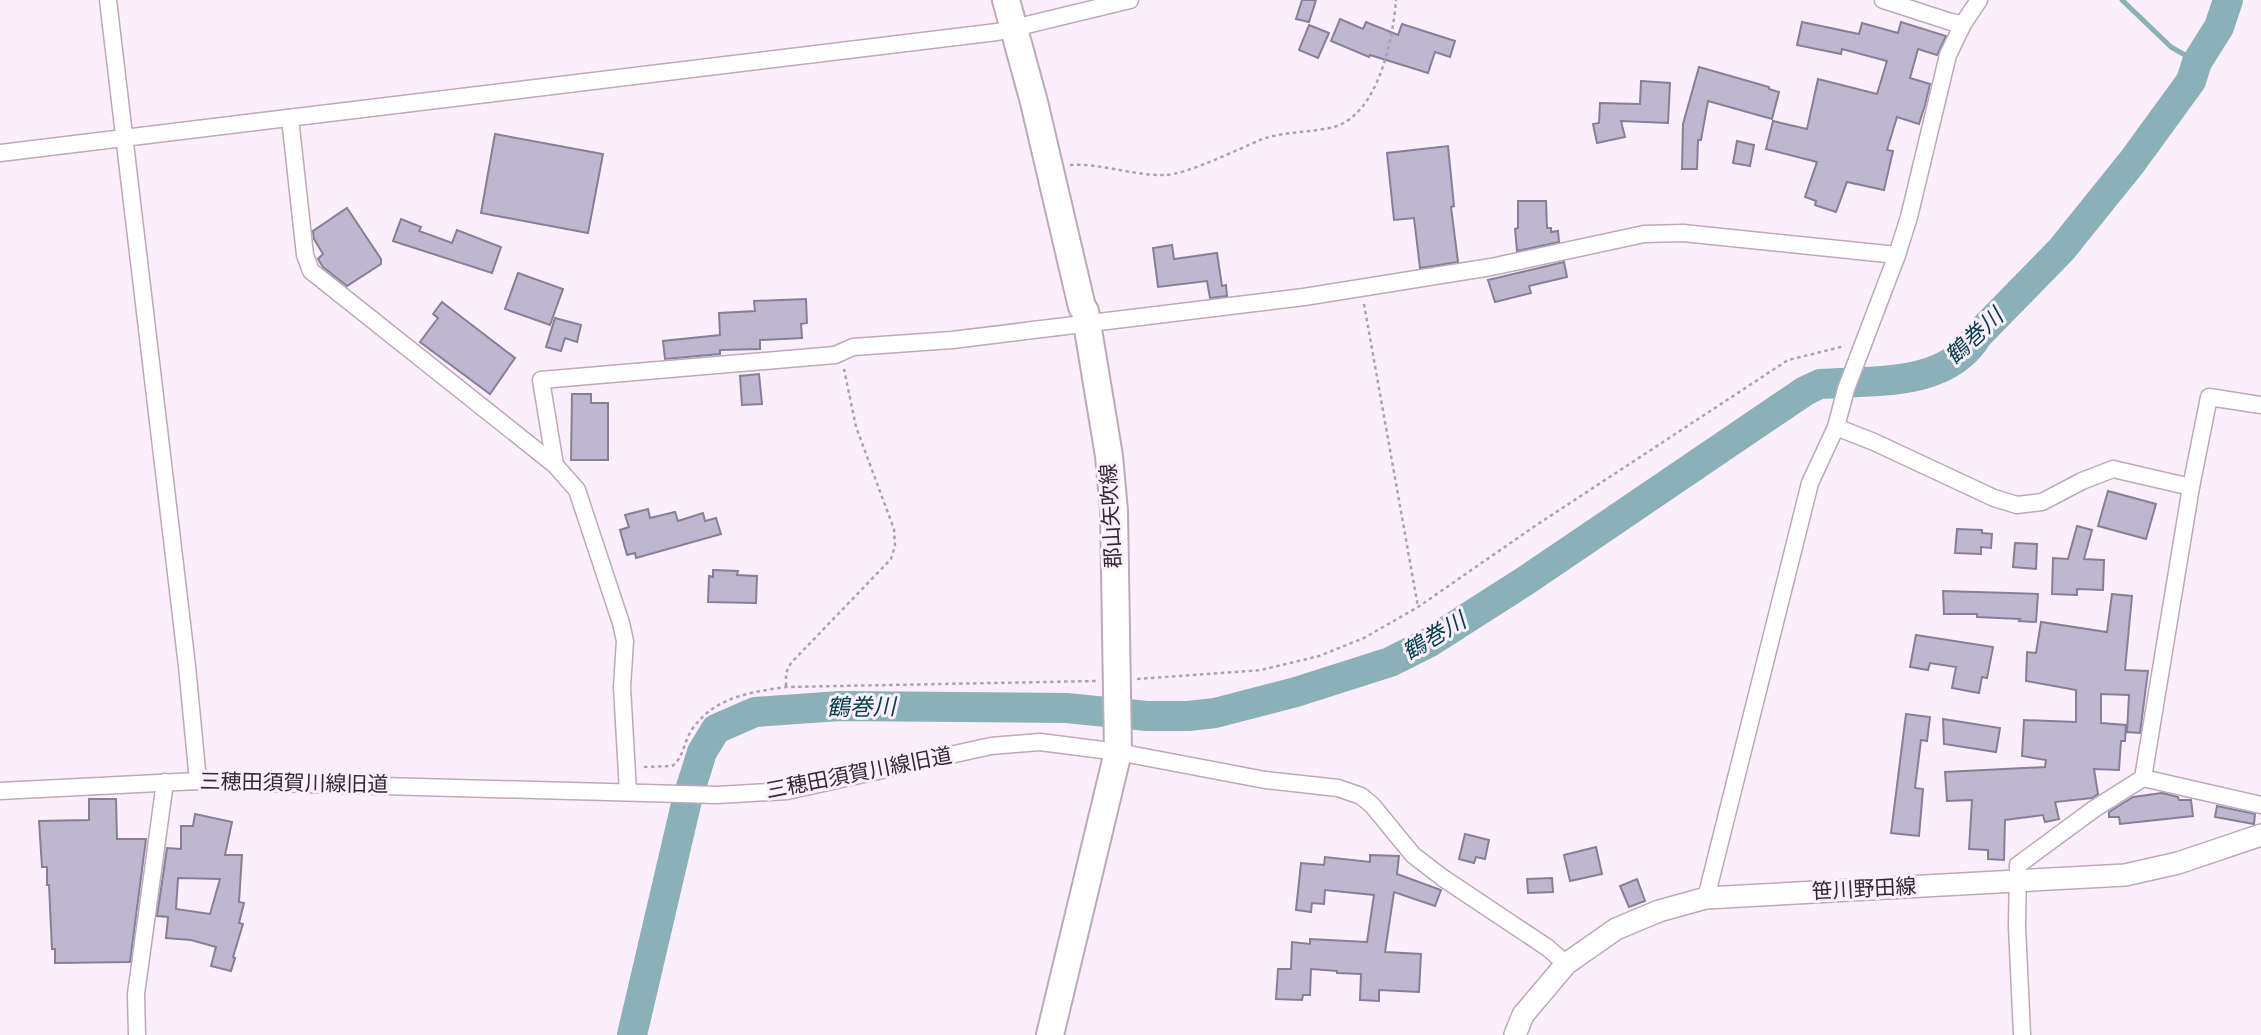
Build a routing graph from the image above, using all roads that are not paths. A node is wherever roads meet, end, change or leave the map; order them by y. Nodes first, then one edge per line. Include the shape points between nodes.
1 (108, 0) edge
2 (1006, 0) edge
3 (1130, 0) edge
4 (1883, 0) edge
5 (1979, 0) edge
6 (1963, 24) junction
7 (1013, 29) junction
8 (290, 118) junction
9 (125, 138) junction
10 (0, 153) edge
11 (1897, 255) junction
12 (1087, 325) junction
13 (2261, 405) edge
14 (1836, 427) junction
15 (555, 465) junction
16 (2191, 487) junction
17 (1118, 752) junction
18 (2143, 778) junction
19 (198, 781) junction
20 (165, 782) junction
21 (0, 791) edge
22 (628, 792) junction
23 (2261, 804) edge
24 (2261, 835) edge
25 (2018, 881) junction
26 (1706, 898) junction
27 (1566, 964) junction
28 (137, 1035) edge
29 (1050, 1035) edge
30 (1515, 1035) edge
31 (2022, 1035) edge

1 - 9 street
2 - 7 main road, 郡山矢吹線
3 - 7 street
4 - 6 street
5 - 6 street
6 - 11 street via 1942,75
7 - 8 street
7 - 12 main road, 郡山矢吹線
8 - 9 street
8 - 15 street via 304,255 311,271
9 - 10 street
9 - 19 street
11 - 12 street via 1683,233 1644,234 1491,267
11 - 14 street
12 - 15 street via 853,347 835,355 541,380
12 - 17 main road, 郡山矢吹線 via 1114,511
13 - 16 street via 2208,397
14 - 16 street via 2017,505 2042,502 2113,469
14 - 26 street via 1810,483
15 - 22 street via 577,490 621,623
16 - 18 street
17 - 22 street, 三穂田須賀川線旧道 via 1040,742 991,747 787,791 717,795
17 - 27 street, 三穂田須賀川線旧道 via 1265,780 1339,788 1361,796 1413,855
17 - 29 main road, 郡山矢吹線
18 - 23 street
18 - 25 street via 2018,865
19 - 20 street, 三穂田須賀川線旧道
19 - 22 street, 三穂田須賀川線旧道
20 - 21 street, 三穂田須賀川線旧道
20 - 28 street via 136,994
24 - 25 street, 笹川野田線 via 2125,875
25 - 26 street, 笹川野田線
25 - 31 street
26 - 27 street, 笹川野田線 via 1616,929
27 - 30 street, 笹川野田線 via 1523,1015

